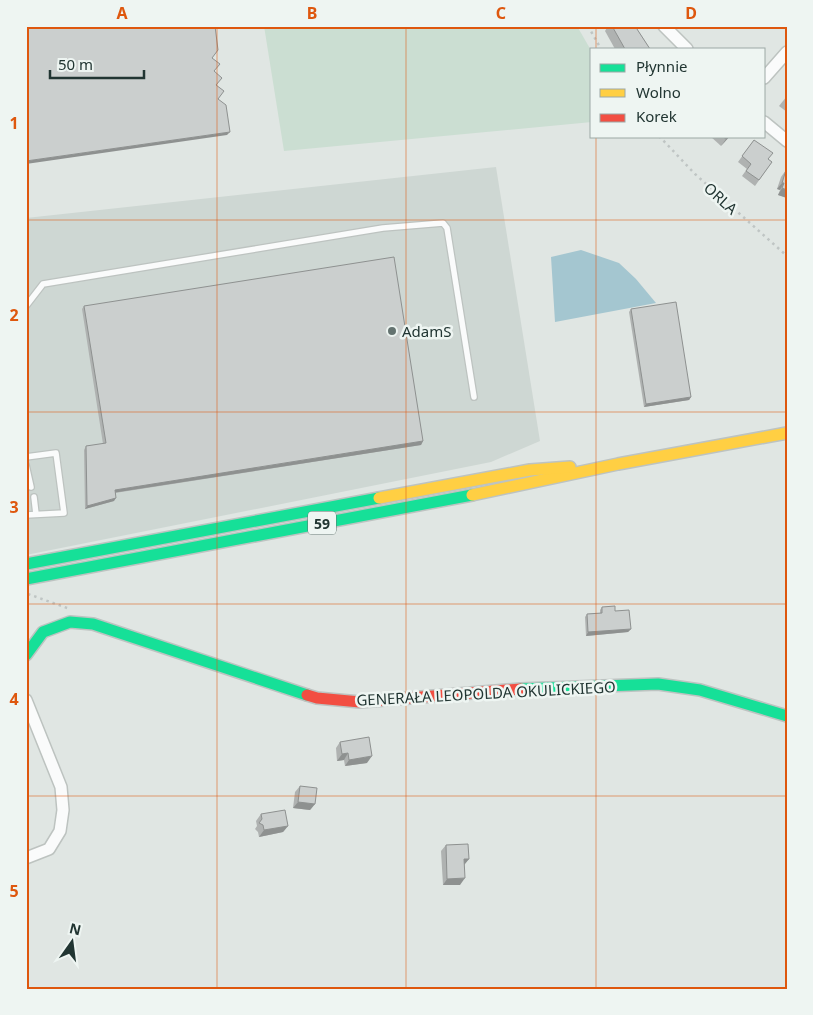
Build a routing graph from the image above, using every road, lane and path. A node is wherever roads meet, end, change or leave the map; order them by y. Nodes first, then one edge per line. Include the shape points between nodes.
1 (588, 26) edge
2 (664, 26) edge
3 (600, 48) edge
4 (686, 48) edge
5 (787, 52) edge
6 (766, 76) edge
7 (766, 124) edge
8 (661, 138) edge
9 (787, 141) edge
10 (787, 256) edge
11 (26, 306) edge
12 (474, 397) dead end
13 (787, 433) edge
14 (26, 457) edge
15 (26, 464) edge
16 (618, 464) junction
17 (31, 487) dead end
18 (34, 497) dead end
19 (36, 514) junction
20 (26, 515) edge
21 (26, 564) edge
22 (26, 579) edge
23 (26, 655) edge
24 (26, 700) edge
25 (787, 716) edge
26 (26, 858) edge

1 - 3 path
2 - 4 street
5 - 6 street
7 - 9 street
8 - 10 path, ORLA via 695,174
11 - 12 lane via 43,284 383,228 442,223 447,228
13 - 16 main road, 59
14 - 19 lane via 56,452 64,513
15 - 17 lane
16 - 21 main road, 59 via 530,470
16 - 22 main road, 59 via 532,484
18 - 19 lane
19 - 20 lane
23 - 25 main road, GENERAŁA LEOPOLDA OKULICKIEGO via 43,632 70,622 93,624 317,698 360,702 501,690 658,684 700,690
24 - 26 street via 62,787 63,810 60,831 49,848

